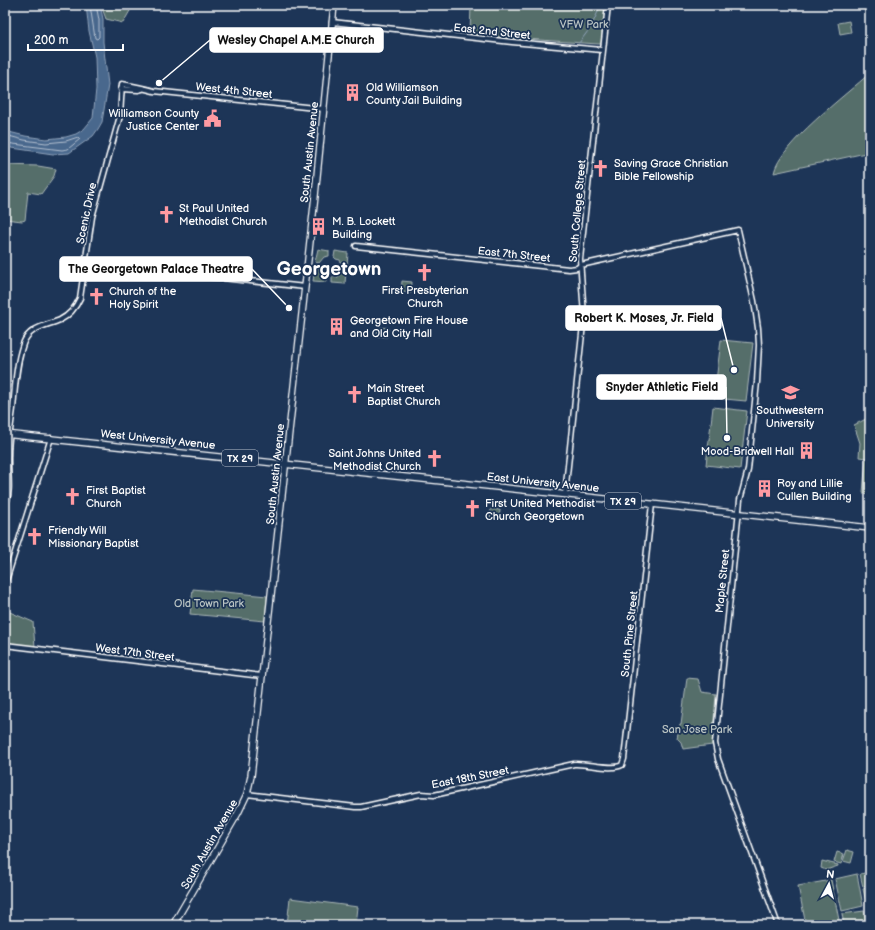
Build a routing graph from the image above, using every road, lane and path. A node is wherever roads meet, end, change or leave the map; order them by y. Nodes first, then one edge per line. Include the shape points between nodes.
1 (334, 5) edge
2 (608, 5) edge
3 (332, 22) junction
4 (602, 50) junction
5 (121, 87) joint
6 (324, 109) junction
7 (738, 230) joint
8 (356, 246) dead end
9 (86, 263) junction
10 (581, 265) junction
11 (305, 287) junction
12 (7, 434) edge
13 (51, 438) junction
14 (286, 463) junction
15 (332, 469) joint
16 (565, 494) junction
17 (652, 504) junction
18 (5, 506) edge
19 (738, 514) junction
20 (870, 528) edge
21 (5, 584) edge
22 (5, 645) edge
23 (262, 676) junction
24 (622, 765) joint
25 (247, 794) junction
26 (173, 925) edge
27 (778, 925) edge

1 - 3 main road, South Austin Avenue
2 - 4 street, South College Street
3 - 4 street, East 2nd Street
3 - 6 main road, South Austin Avenue
4 - 10 street, South College Street
5 - 6 street, West 4th Street
5 - 9 street, Scenic Drive via 120,116 92,217
6 - 11 main road, South Austin Avenue
7 - 10 street, East 7th Street
7 - 19 street, Maple Street via 755,307 759,345 748,470
8 - 10 street, East 7th Street via 569,269
9 - 11 street
9 - 12 street, Scenic Drive via 82,293 76,306 60,320 37,328 24,341
10 - 16 street, South College Street via 584,315
11 - 14 main road, South Austin Avenue
12 - 13 main road, West University Avenue / TX 29
12 - 18 street, Scenic Drive via 8,497
13 - 14 main road, West University Avenue / TX 29
13 - 21 street
14 - 15 main road, West University Avenue / TX 29
14 - 23 main road, South Austin Avenue
15 - 16 main road, East University Avenue / TX 29
16 - 17 main road, East University Avenue / TX 29
17 - 19 main road, East University Avenue / TX 29
17 - 24 street, South Pine Street
19 - 20 main road, East University Avenue / TX 29
19 - 27 street, Maple Street via 716,724 716,752
22 - 23 street, West 17th Street
23 - 25 main road, South Austin Avenue
24 - 25 street, East 18th Street via 616,768 574,764 434,795 421,794 361,807
25 - 26 main road, South Austin Avenue via 223,842

